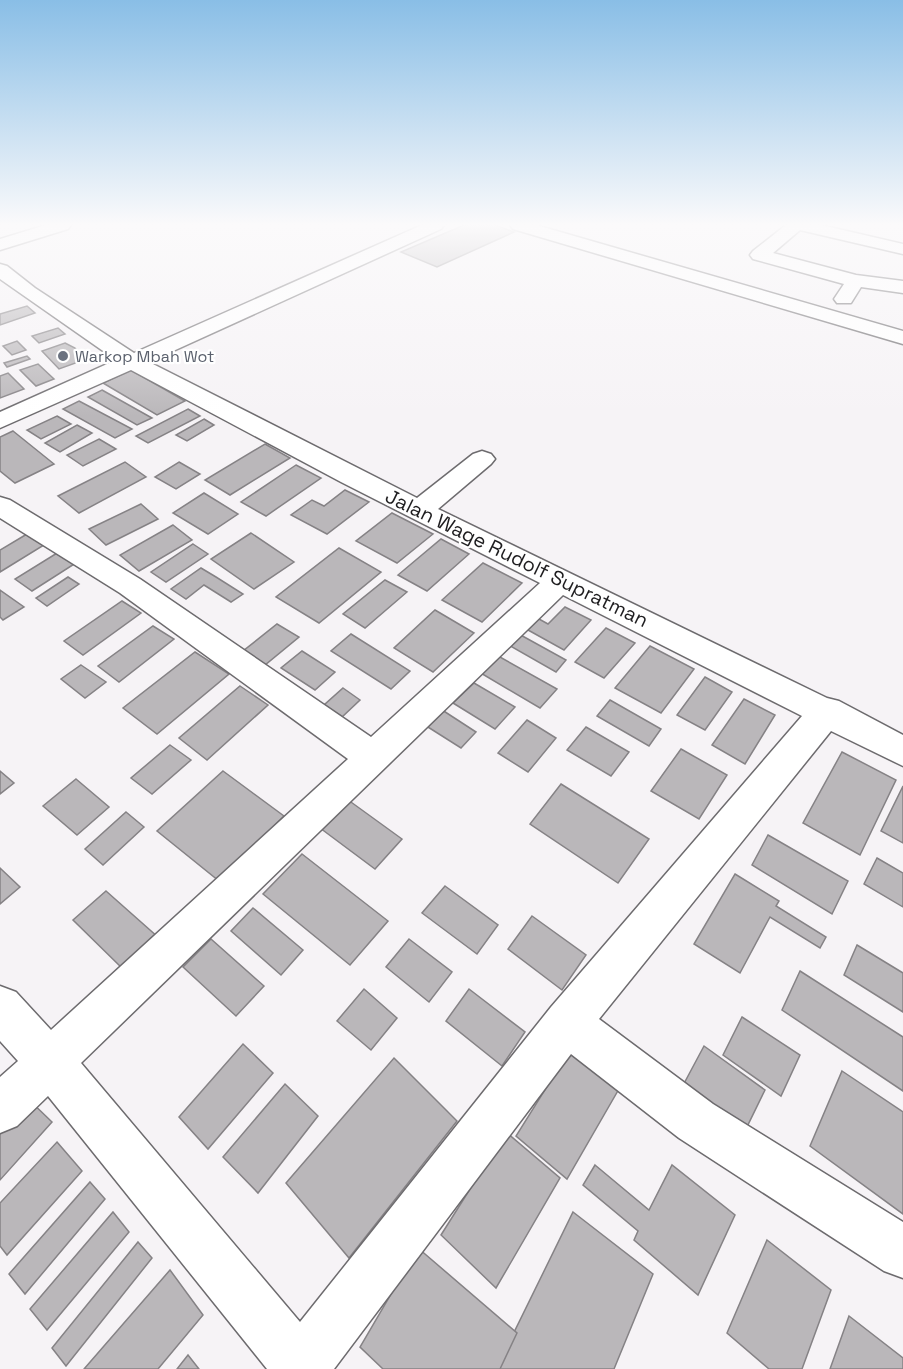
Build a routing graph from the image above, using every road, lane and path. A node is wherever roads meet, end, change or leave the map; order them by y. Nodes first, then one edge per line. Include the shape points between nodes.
1 (14, 289) edge
2 (294, 289) edge
3 (732, 289) edge
4 (850, 289) edge
5 (831, 318) junction
6 (898, 331) edge
7 (133, 362) junction
8 (0, 421) edge
9 (482, 459) dead end
10 (0, 506) edge
11 (419, 510) junction
12 (561, 580) junction
13 (827, 711) junction
14 (903, 751) edge
15 (374, 758) junction
16 (0, 1008) edge
17 (567, 1023) junction
18 (50, 1062) junction
19 (0, 1109) edge
20 (903, 1252) edge
21 (301, 1368) edge

1 - 7 street, Jalan Wage Rudolf Supratman
2 - 7 street
3 - 5 street
4 - 5 street
5 - 6 street
7 - 8 street
7 - 11 street, Jalan Wage Rudolf Supratman
9 - 11 street
10 - 15 street via 130,586
11 - 12 street, Jalan Wage Rudolf Supratman
12 - 13 street, Jalan Wage Rudolf Supratman
12 - 15 street
13 - 14 street, Jalan Wage Rudolf Supratman
13 - 17 street
15 - 18 street
16 - 18 street
17 - 20 street via 696,1121
17 - 21 street
18 - 19 street
18 - 21 street

